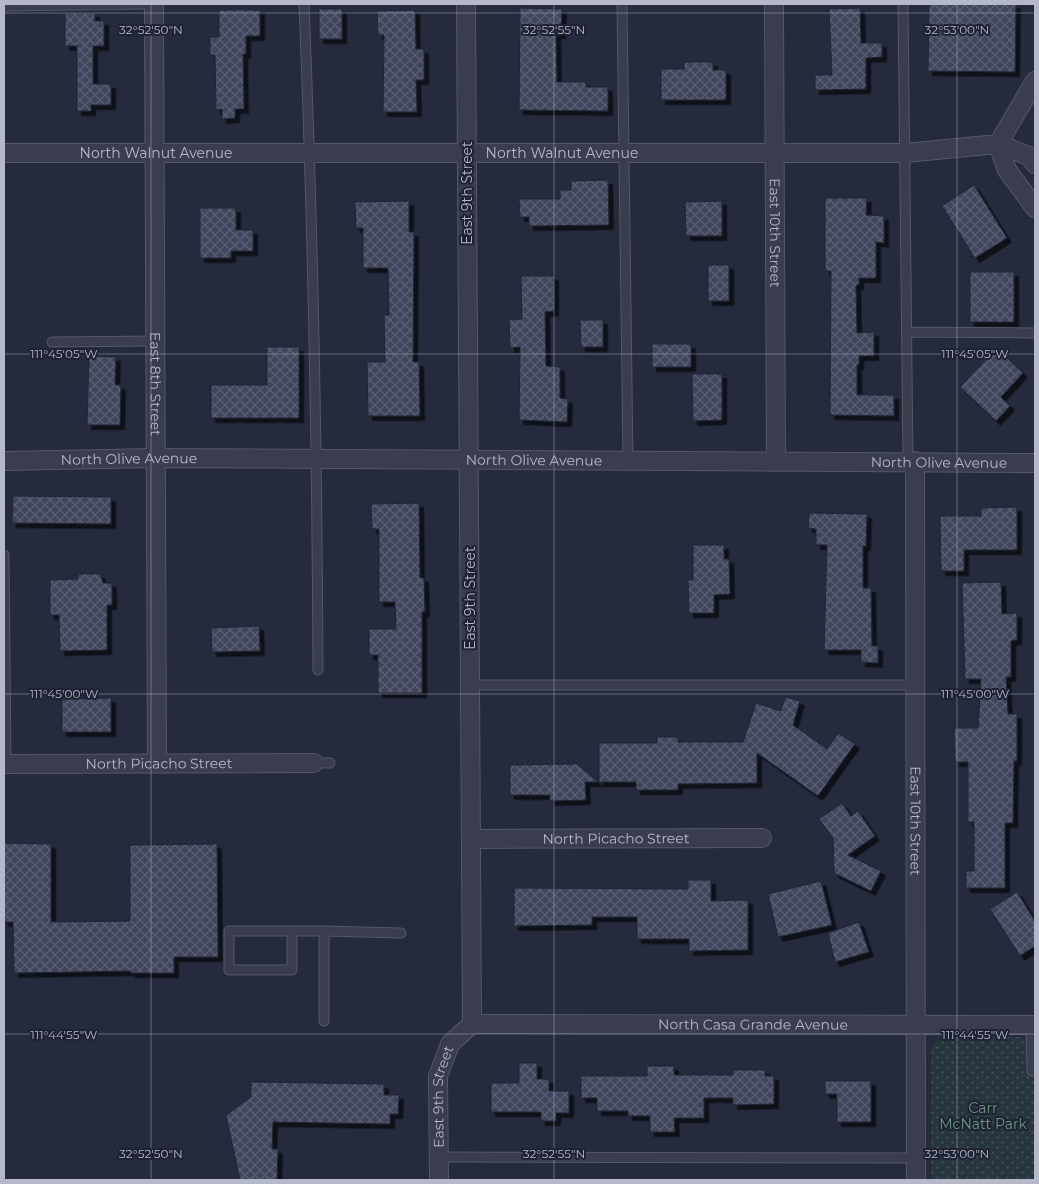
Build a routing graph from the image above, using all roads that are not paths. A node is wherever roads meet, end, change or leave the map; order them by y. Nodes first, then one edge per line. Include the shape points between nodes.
1 (149, 4) edge
2 (154, 4) edge
3 (304, 4) edge
4 (466, 4) edge
5 (622, 4) edge
6 (774, 4) edge
7 (903, 4) edge
8 (4, 6) edge
9 (1035, 81) edge
10 (998, 144) junction
11 (4, 153) edge
12 (154, 153) junction
13 (310, 153) junction
14 (467, 153) junction
15 (626, 153) junction
16 (775, 153) junction
17 (904, 153) junction
18 (1035, 164) edge
19 (1035, 208) edge
20 (906, 332) junction
21 (1035, 333) edge
22 (155, 341) junction
23 (52, 342) dead end
24 (155, 458) junction
25 (317, 459) junction
26 (469, 460) junction
27 (4, 461) edge
28 (628, 461) junction
29 (911, 461) junction
30 (776, 462) junction
31 (1035, 463) edge
32 (4, 554) edge
33 (318, 670) dead end
34 (470, 685) junction
35 (915, 685) junction
36 (322, 763) dead end
37 (5, 764) edge
38 (157, 764) junction
39 (762, 838) dead end
40 (471, 840) junction
41 (292, 931) junction
42 (324, 931) junction
43 (401, 933) dead end
44 (324, 1020) dead end
45 (472, 1024) junction
46 (916, 1025) junction
47 (1033, 1025) edge
48 (1032, 1071) dead end
49 (439, 1156) junction
50 (916, 1158) junction
51 (439, 1180) edge
52 (916, 1180) edge

1 - 8 lane
2 - 12 street, East 8th Street
3 - 13 lane
4 - 14 street, East 9th Street
5 - 15 lane
6 - 16 street, East 10th Street
7 - 17 lane
9 - 10 street
10 - 17 street, North Walnut Avenue
10 - 18 street via 1029,156
10 - 19 street via 1007,170
11 - 12 street, North Walnut Avenue
12 - 13 street, North Walnut Avenue
12 - 22 street, East 8th Street
13 - 14 street, North Walnut Avenue
13 - 25 lane
14 - 15 street, North Walnut Avenue
14 - 26 street, East 9th Street
15 - 16 street, North Walnut Avenue
15 - 28 lane
16 - 17 street, North Walnut Avenue
16 - 30 street, East 10th Street
17 - 20 lane
20 - 21 lane
20 - 29 lane
22 - 23 lane
22 - 24 street, East 8th Street
24 - 25 street, North Olive Avenue
24 - 27 street, North Olive Avenue
24 - 38 street, East 8th Street
25 - 26 street, North Olive Avenue
25 - 33 lane
26 - 28 street, North Olive Avenue
26 - 34 street, East 9th Street
28 - 30 street, North Olive Avenue
29 - 30 street, North Olive Avenue
29 - 31 street, North Olive Avenue
29 - 35 street, East 10th Street
32 - 37 lane
34 - 35 lane
34 - 40 street, East 9th Street
35 - 46 street, East 10th Street
36 - 38 street, North Picacho Street
37 - 38 street, North Picacho Street
39 - 40 street, North Picacho Street
40 - 45 street, East 9th Street
41 - 41 lane via 292,970 229,970 229,931
41 - 42 lane
42 - 43 lane
42 - 44 lane
45 - 46 street, North Casa Grande Avenue
45 - 49 street, East 9th Street via 450,1044 438,1076
46 - 47 street, North Casa Grande Avenue
46 - 50 street, East 10th Street
47 - 48 lane
49 - 50 lane
49 - 51 street, East 9th Street
50 - 52 street, East 10th Street

